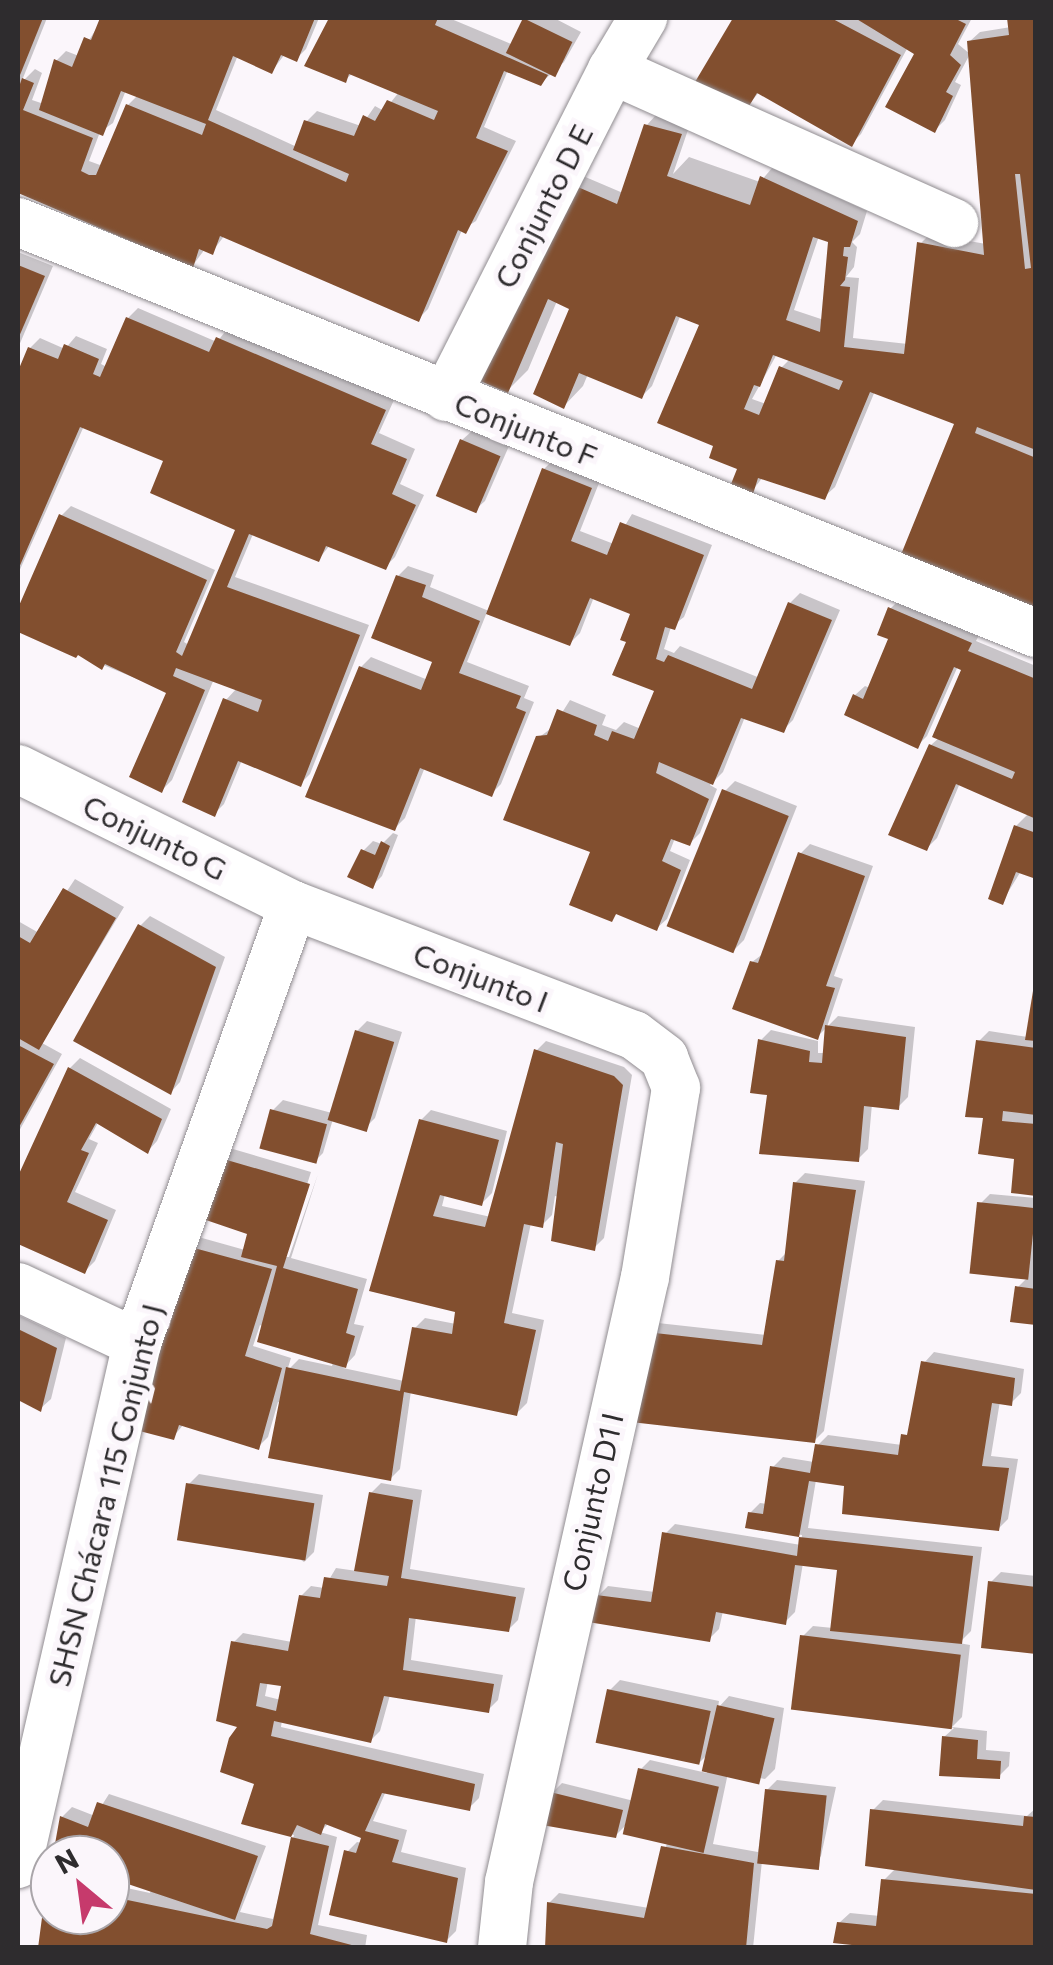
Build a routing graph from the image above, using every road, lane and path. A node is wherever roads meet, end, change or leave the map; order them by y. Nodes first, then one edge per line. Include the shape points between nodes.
1 (643, 18) edge
2 (612, 70) junction
3 (18, 222) edge
4 (954, 223) dead end
5 (446, 398) junction
6 (1036, 633) edge
7 (18, 769) edge
8 (292, 906) junction
9 (664, 1058) joint
10 (18, 1287) edge
11 (137, 1343) junction
12 (18, 1864) edge
13 (502, 1948) edge

1 - 2 street, Conjunto D E
2 - 4 street
2 - 5 street, Conjunto D E
3 - 5 street, Conjunto F
5 - 6 street, Conjunto F
7 - 8 street, Conjunto G
8 - 9 street, Conjunto I via 634,1035
8 - 11 street, SHSN Chácara 115 Conjunto J
9 - 13 street, Conjunto D1 I via 676,1088 645,1277 510,1882
10 - 11 street
11 - 12 street, SHSN Chácara 115 Conjunto J

